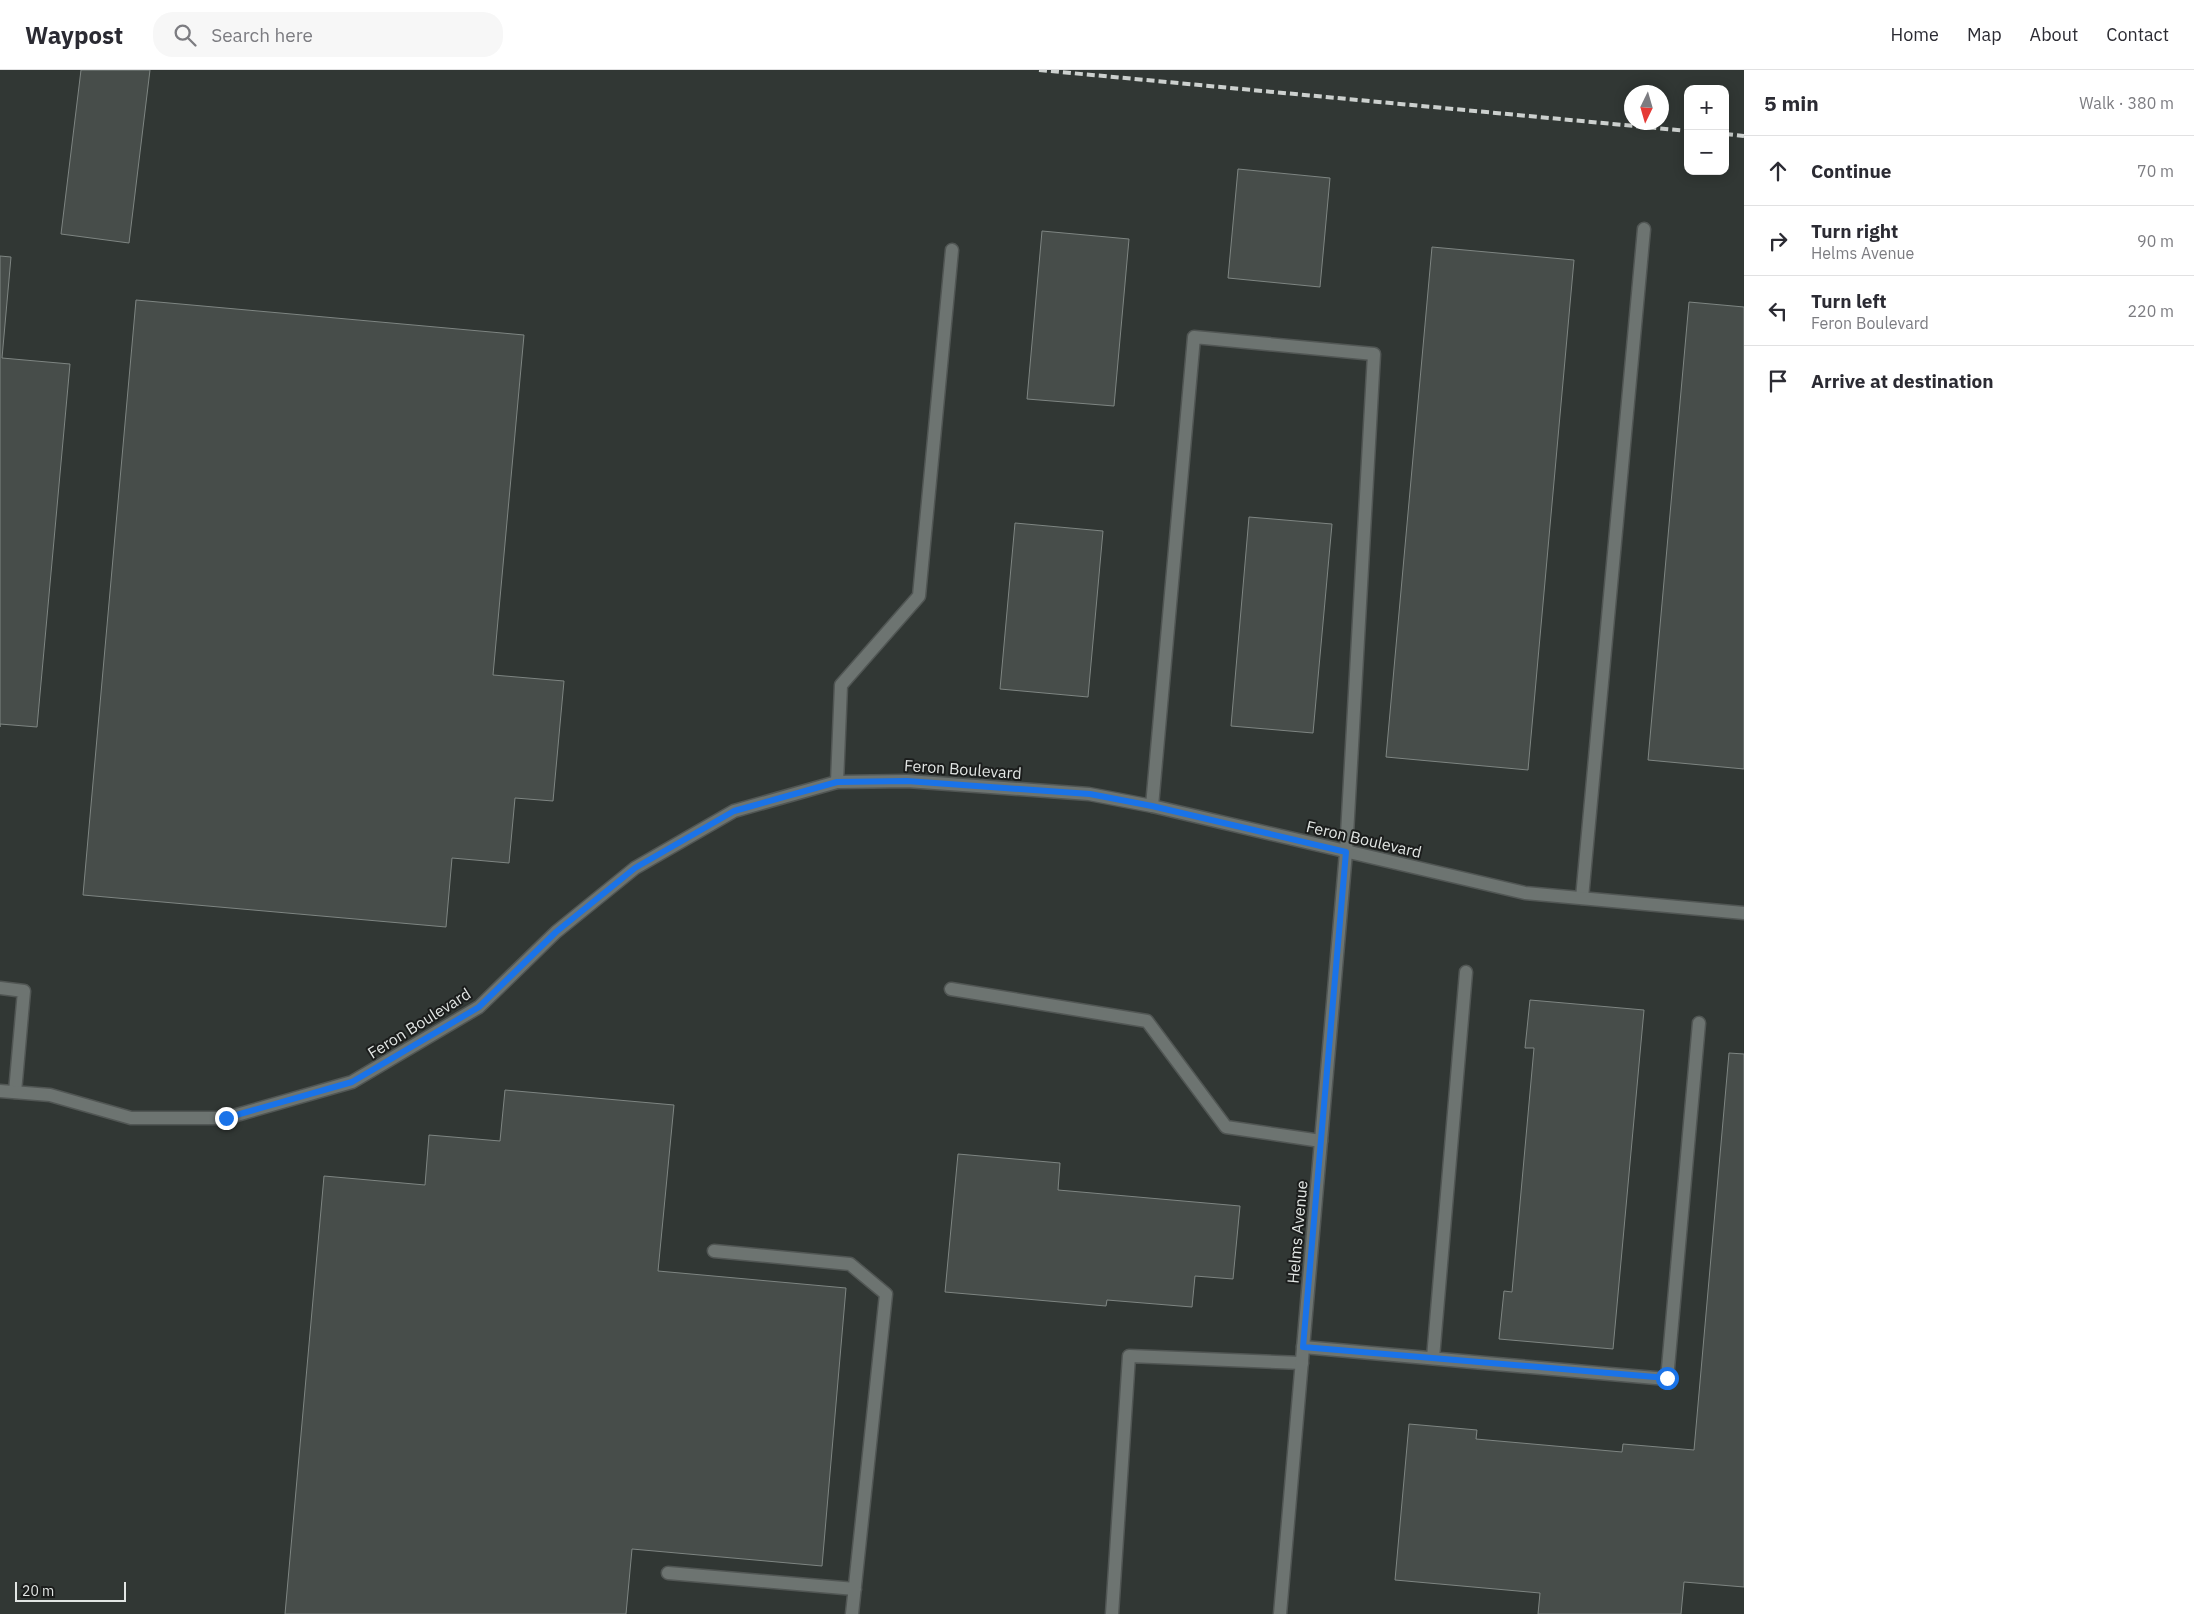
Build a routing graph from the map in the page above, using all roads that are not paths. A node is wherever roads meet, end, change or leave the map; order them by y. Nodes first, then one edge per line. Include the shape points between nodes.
1 (1644, 229) dead end
2 (952, 250) dead end
3 (837, 782) junction
4 (1152, 806) junction
5 (1346, 852) junction
6 (1582, 898) junction
7 (1744, 913) edge
8 (1466, 972) dead end
9 (0, 988) edge
10 (951, 989) dead end
11 (1699, 1023) dead end
12 (0, 1091) edge
13 (15, 1092) junction
14 (1321, 1141) junction
15 (714, 1251) dead end
16 (1303, 1347) junction
17 (1434, 1358) junction
18 (1302, 1363) junction
19 (668, 1573) dead end
20 (855, 1589) junction
21 (852, 1614) edge
22 (1112, 1614) edge
23 (1280, 1614) edge

1 - 6 street
2 - 3 street via 919,596 841,685
3 - 4 street, Feron Boulevard via 907,781 1080,794
3 - 13 street, Feron Boulevard via 734,811 635,868 556,932 479,1007 352,1082 226,1118 131,1118 50,1095
4 - 5 street, Feron Boulevard
4 - 5 street, Helms Avenue via 1194,337 1374,354
5 - 6 street, Feron Boulevard via 1526,893
5 - 14 street, Helms Avenue
6 - 7 street, Feron Boulevard
8 - 17 street
9 - 13 street via 24,991
10 - 14 street via 1147,1021 1226,1126
11 - 17 street via 1667,1378
12 - 13 street, Feron Boulevard
14 - 16 street, Helms Avenue
15 - 20 street via 850,1264 886,1294
16 - 17 street
16 - 18 street, Helms Avenue
18 - 22 street via 1129,1356
18 - 23 street, Helms Avenue
19 - 20 street
20 - 21 street

